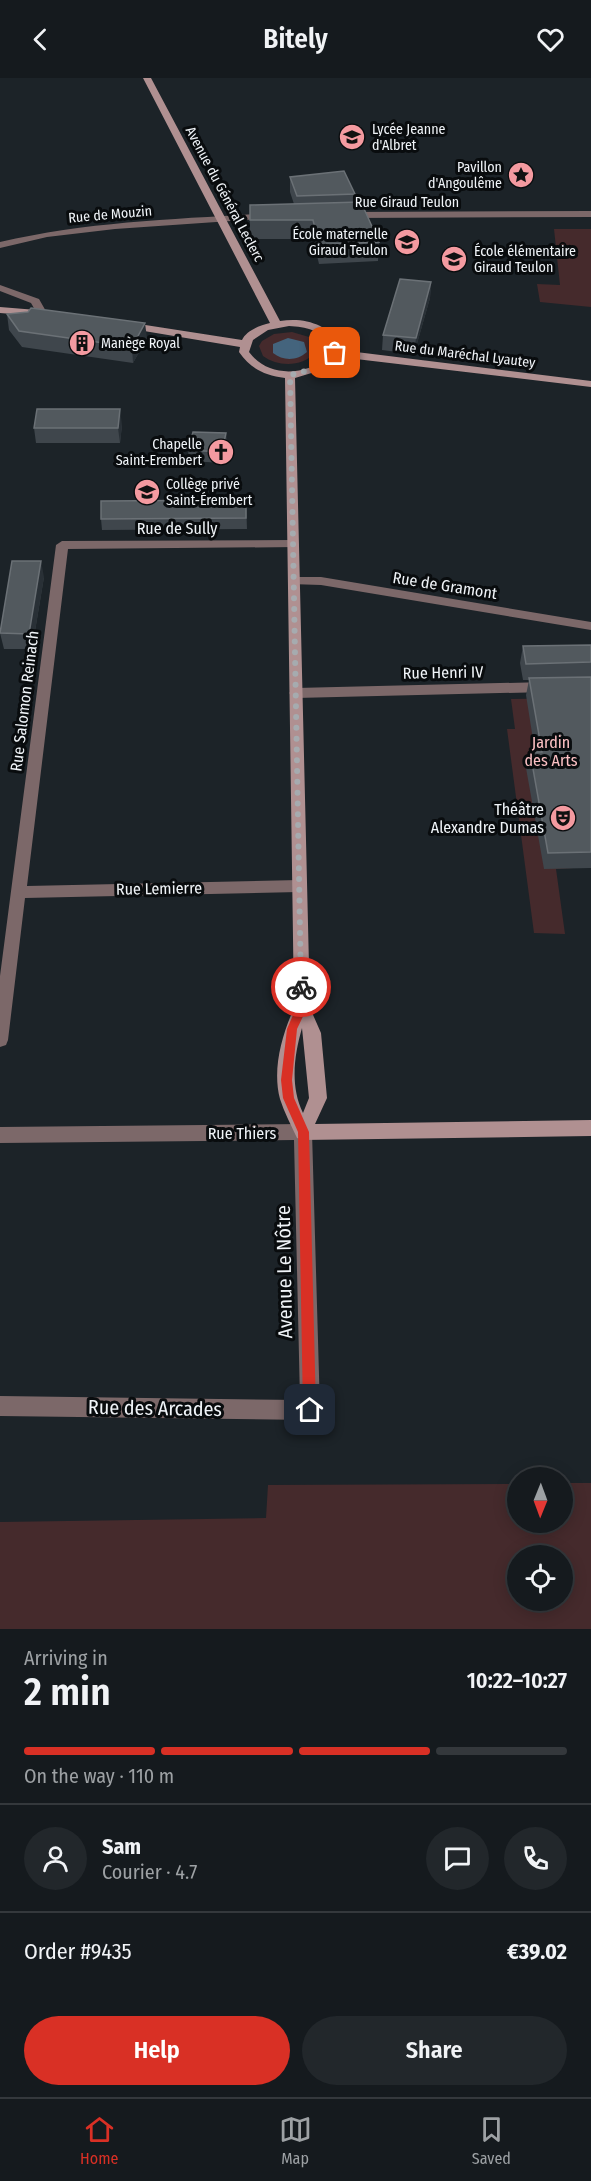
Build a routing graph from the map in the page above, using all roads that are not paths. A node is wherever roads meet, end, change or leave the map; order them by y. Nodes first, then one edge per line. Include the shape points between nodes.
1 (147, 78) edge
2 (591, 214) edge
3 (337, 215) edge
4 (286, 216) edge
5 (223, 220) junction
6 (0, 245) edge
7 (0, 288) edge
8 (0, 312) edge
9 (42, 313) junction
10 (276, 324) junction
11 (110, 325) edge
12 (244, 344) junction
13 (335, 353) junction
14 (290, 375) junction
15 (591, 384) edge
16 (293, 544) junction
17 (62, 545) joint
18 (294, 581) junction
19 (591, 626) edge
20 (556, 687) edge
21 (296, 693) junction
22 (299, 886) junction
23 (18, 892) junction
24 (302, 1008) junction
25 (0, 1040) edge
26 (591, 1128) edge
27 (303, 1132) junction
28 (0, 1135) edge
29 (0, 1406) edge
30 (310, 1410) joint

1 - 5 main road, Avenue du Général Leclerc
2 - 3 street, Rue Giraud Teulon
4 - 5 street
5 - 6 street, Rue de Mouzin via 115,226 47,234
5 - 10 main road, Avenue du Général Leclerc
7 - 9 street via 35,301
8 - 9 main road
8 - 9 main road via 60,317
10 - 12 main road via 255,332
10 - 13 main road via 315,327 332,338
11 - 12 main road
12 - 14 main road via 247,359 255,365
13 - 14 main road via 322,367
13 - 15 main road, Rue du Maréchal Lyautey
14 - 16 main road
16 - 17 street, Rue de Sully
16 - 18 main road
17 - 23 street, Rue Salomon Reinach
18 - 19 street, Rue de Gramont via 321,582
18 - 21 main road
20 - 21 street, Rue Henri IV
21 - 22 main road
22 - 23 street, Rue Lemierre
22 - 24 main road
23 - 25 street, Rue Salomon Reinach
24 - 27 main road via 313,1033 318,1098
24 - 27 main road via 292,1029 286,1080 288,1098
26 - 27 main road, Rue Thiers
27 - 28 street, Rue Thiers
27 - 30 street, Avenue Le Nôtre
29 - 30 street, Rue des Arcades

